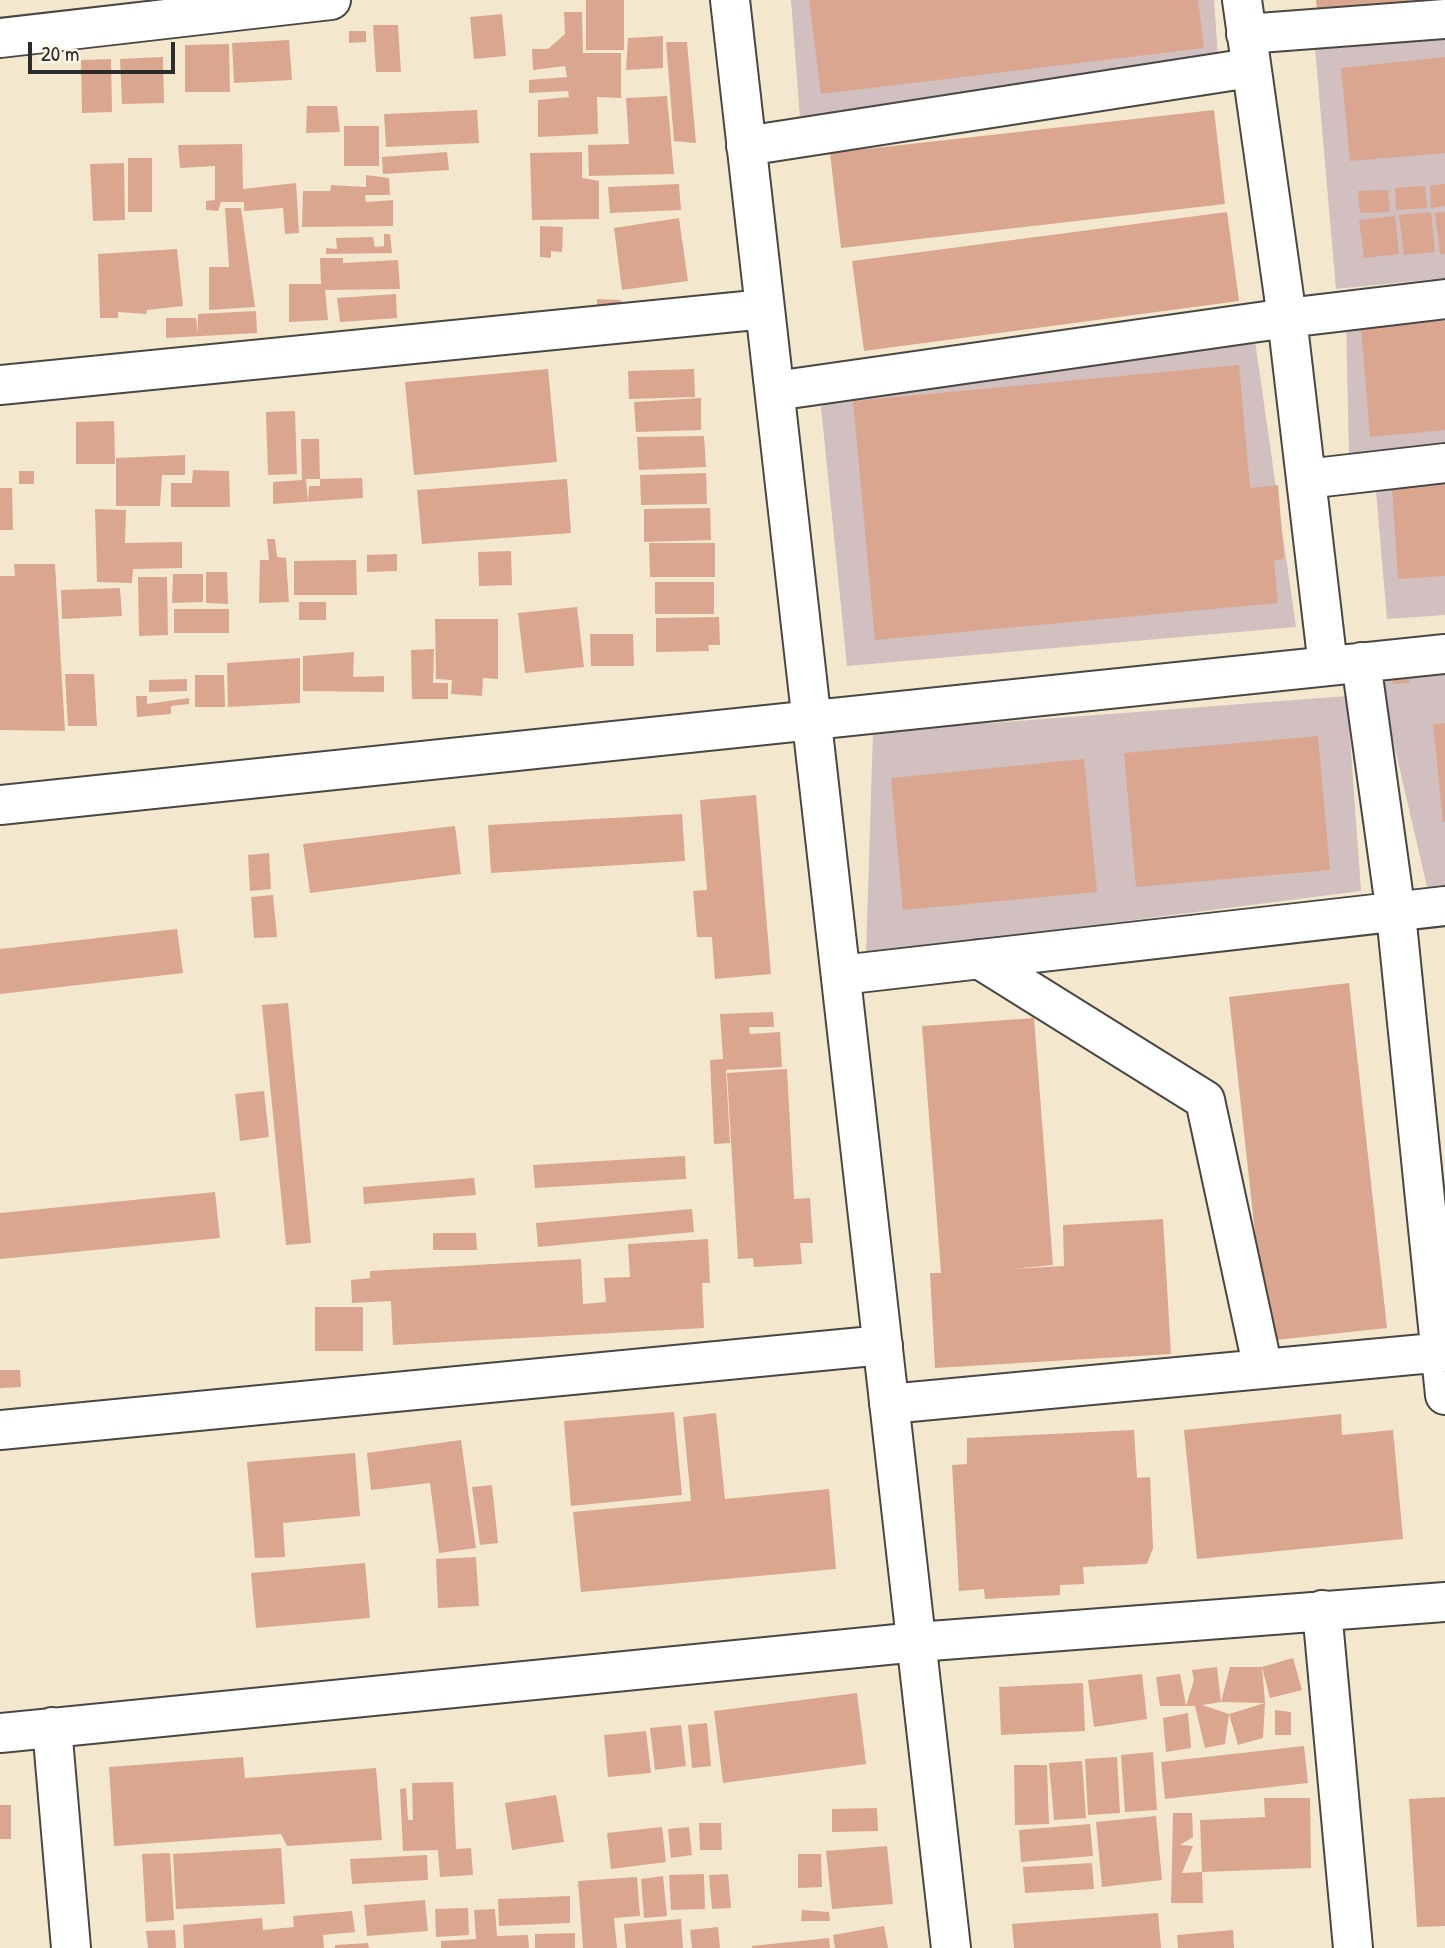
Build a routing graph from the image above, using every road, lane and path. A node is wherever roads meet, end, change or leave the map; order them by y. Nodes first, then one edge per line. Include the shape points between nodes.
1 (331, 0) edge
2 (730, 0) edge
3 (1445, 19) edge
4 (1246, 34) edge
5 (0, 38) edge
6 (746, 146) junction
7 (1445, 299) edge
8 (765, 309) junction
9 (1287, 318) junction
10 (0, 385) edge
11 (775, 391) junction
12 (1445, 463) edge
13 (1306, 479) junction
14 (1445, 654) edge
15 (1345, 664) junction
16 (812, 719) junction
17 (0, 805) edge
18 (1445, 906) edge
19 (1396, 914) junction
20 (979, 959) junction
21 (841, 975) junction
22 (1433, 1158) edge
23 (883, 1345) junction
24 (1443, 1352) edge
25 (1263, 1369) junction
26 (1445, 1395) edge
27 (889, 1404) junction
28 (0, 1430) edge
29 (1445, 1602) edge
30 (1322, 1610) junction
31 (917, 1642) junction
32 (52, 1727) junction
33 (0, 1732) edge
34 (71, 1948) edge
35 (951, 1948) edge
36 (1353, 1948) edge

1 - 5 street
2 - 6 street
3 - 4 street
4 - 6 street
4 - 9 street
6 - 8 street
7 - 9 street
8 - 10 street
8 - 11 street
9 - 11 street
9 - 13 street
11 - 16 street
12 - 13 street
13 - 15 street
14 - 15 street
15 - 16 street
15 - 19 street
16 - 17 street
16 - 21 street
18 - 19 street
19 - 20 street
19 - 22 street
20 - 21 street
20 - 25 street via 1205,1100
21 - 23 street
22 - 24 street
23 - 27 street
23 - 28 street
24 - 25 street
24 - 26 street
25 - 27 street
27 - 31 street
29 - 30 street
30 - 31 street
30 - 36 street
31 - 32 street
31 - 35 street
32 - 33 street
32 - 34 street

